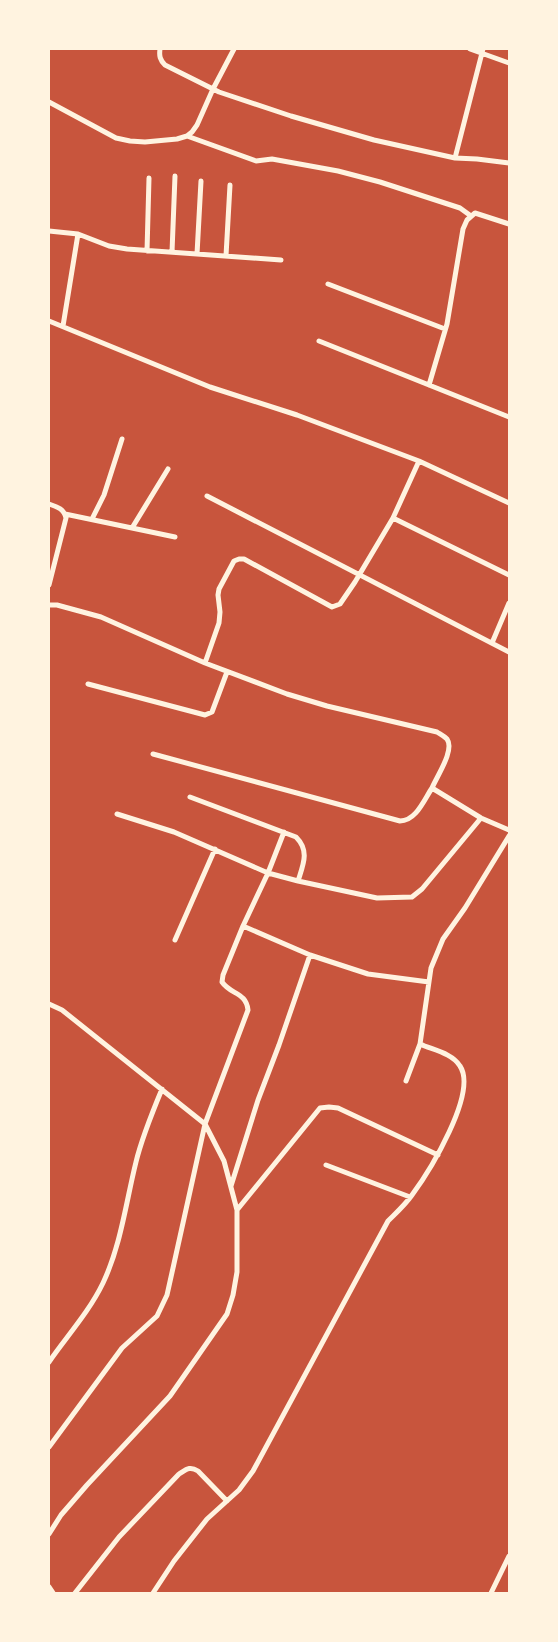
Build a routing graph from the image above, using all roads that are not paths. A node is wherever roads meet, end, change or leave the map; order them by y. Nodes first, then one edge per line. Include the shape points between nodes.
1 (160, 49) edge
2 (234, 49) edge
3 (470, 49) edge
4 (483, 50) edge
5 (509, 63) edge
6 (213, 89) junction
7 (49, 102) edge
8 (187, 136) junction
9 (455, 158) junction
10 (509, 164) edge
11 (175, 176) dead end
12 (149, 178) dead end
13 (201, 181) dead end
14 (230, 185) dead end
15 (471, 216) junction
16 (509, 224) edge
17 (49, 231) edge
18 (78, 234) junction
19 (147, 251) junction
20 (172, 252) junction
21 (197, 254) junction
22 (226, 256) junction
23 (281, 260) dead end
24 (328, 284) dead end
25 (49, 321) edge
26 (63, 326) junction
27 (445, 329) junction
28 (319, 341) dead end
29 (429, 385) junction
30 (509, 417) edge
31 (122, 439) dead end
32 (419, 461) junction
33 (168, 468) dead end
34 (207, 496) dead end
35 (509, 503) edge
36 (49, 504) edge
37 (65, 514) junction
38 (393, 518) junction
39 (92, 519) junction
40 (132, 528) junction
41 (175, 537) dead end
42 (360, 574) junction
43 (509, 576) edge
44 (49, 585) edge
45 (509, 603) edge
46 (49, 605) edge
47 (492, 643) junction
48 (509, 652) edge
49 (205, 663) junction
50 (227, 672) junction
51 (88, 684) dead end
52 (153, 754) dead end
53 (432, 788) junction
54 (190, 797) dead end
55 (116, 814) dead end
56 (481, 818) junction
57 (509, 830) edge
58 (284, 832) junction
59 (509, 836) edge
60 (215, 849) junction
61 (268, 873) junction
62 (298, 882) junction
63 (243, 926) junction
64 (175, 940) dead end
65 (310, 955) junction
66 (429, 982) junction
67 (49, 1004) edge
68 (420, 1044) junction
69 (406, 1082) dead end
70 (162, 1089) junction
71 (204, 1124) junction
72 (438, 1155) junction
73 (326, 1165) dead end
74 (230, 1186) junction
75 (410, 1198) junction
76 (237, 1210) junction
77 (49, 1362) edge
78 (49, 1447) edge
79 (228, 1500) junction
80 (49, 1534) edge
81 (509, 1556) edge
82 (49, 1587) edge
83 (53, 1593) edge
84 (75, 1593) edge
85 (153, 1593) edge
86 (492, 1593) edge

1 - 6 street via 165,65
2 - 6 street
3 - 4 street
4 - 5 street
4 - 9 street
6 - 8 street via 197,124
6 - 9 street via 374,140
7 - 8 street via 116,138 146,142
8 - 15 street via 256,161 272,159 301,163 372,180 454,206
9 - 10 street
11 - 20 street
12 - 19 street
13 - 21 street
14 - 22 street
15 - 16 street via 483,215
15 - 27 street via 463,229
17 - 18 street
18 - 19 street via 109,246
18 - 26 street
19 - 20 street
20 - 21 street
21 - 22 street
22 - 23 street
24 - 27 street
25 - 26 street
26 - 32 street via 210,387 297,415
27 - 29 street
28 - 29 street
29 - 30 street
31 - 39 street via 104,495
32 - 35 street
32 - 38 street
33 - 40 street
34 - 42 street
36 - 37 street via 59,507
37 - 39 street
37 - 44 street via 66,524
38 - 42 street
38 - 43 street
39 - 40 street
40 - 41 street
42 - 47 street
42 - 49 street via 347,596 332,607 244,559 234,561 219,589 219,624
45 - 47 street
46 - 49 street via 101,618
47 - 48 street
49 - 50 street
50 - 51 street via 212,712 205,715
50 - 53 street via 327,706 446,737 450,745 448,754
52 - 53 street via 400,821 414,816
53 - 56 street
54 - 58 street
55 - 60 street
56 - 57 street
56 - 62 street via 412,897 377,898
58 - 61 street
58 - 62 street via 304,844 305,857
59 - 66 street via 443,939
60 - 61 street
60 - 64 street
61 - 62 street
61 - 63 street
63 - 65 street
63 - 71 street via 222,982 243,997 248,1010
65 - 66 street via 368,974
65 - 74 street
66 - 68 street
67 - 70 street via 62,1010
68 - 69 street
68 - 72 street via 453,1058 461,1067 464,1079 460,1105
70 - 71 street
70 - 77 street via 150,1116 119,1239 103,1283
71 - 74 street via 224,1161
71 - 78 street via 162,1307 157,1316 122,1348
72 - 75 street
72 - 76 street via 338,1108 320,1108
73 - 75 street
74 - 76 street
75 - 79 street via 388,1221 253,1471
76 - 80 street via 237,1272 227,1314 170,1396 87,1485
79 - 84 street via 198,1471 188,1468 119,1537
79 - 85 street via 207,1519
81 - 86 street
82 - 83 street

